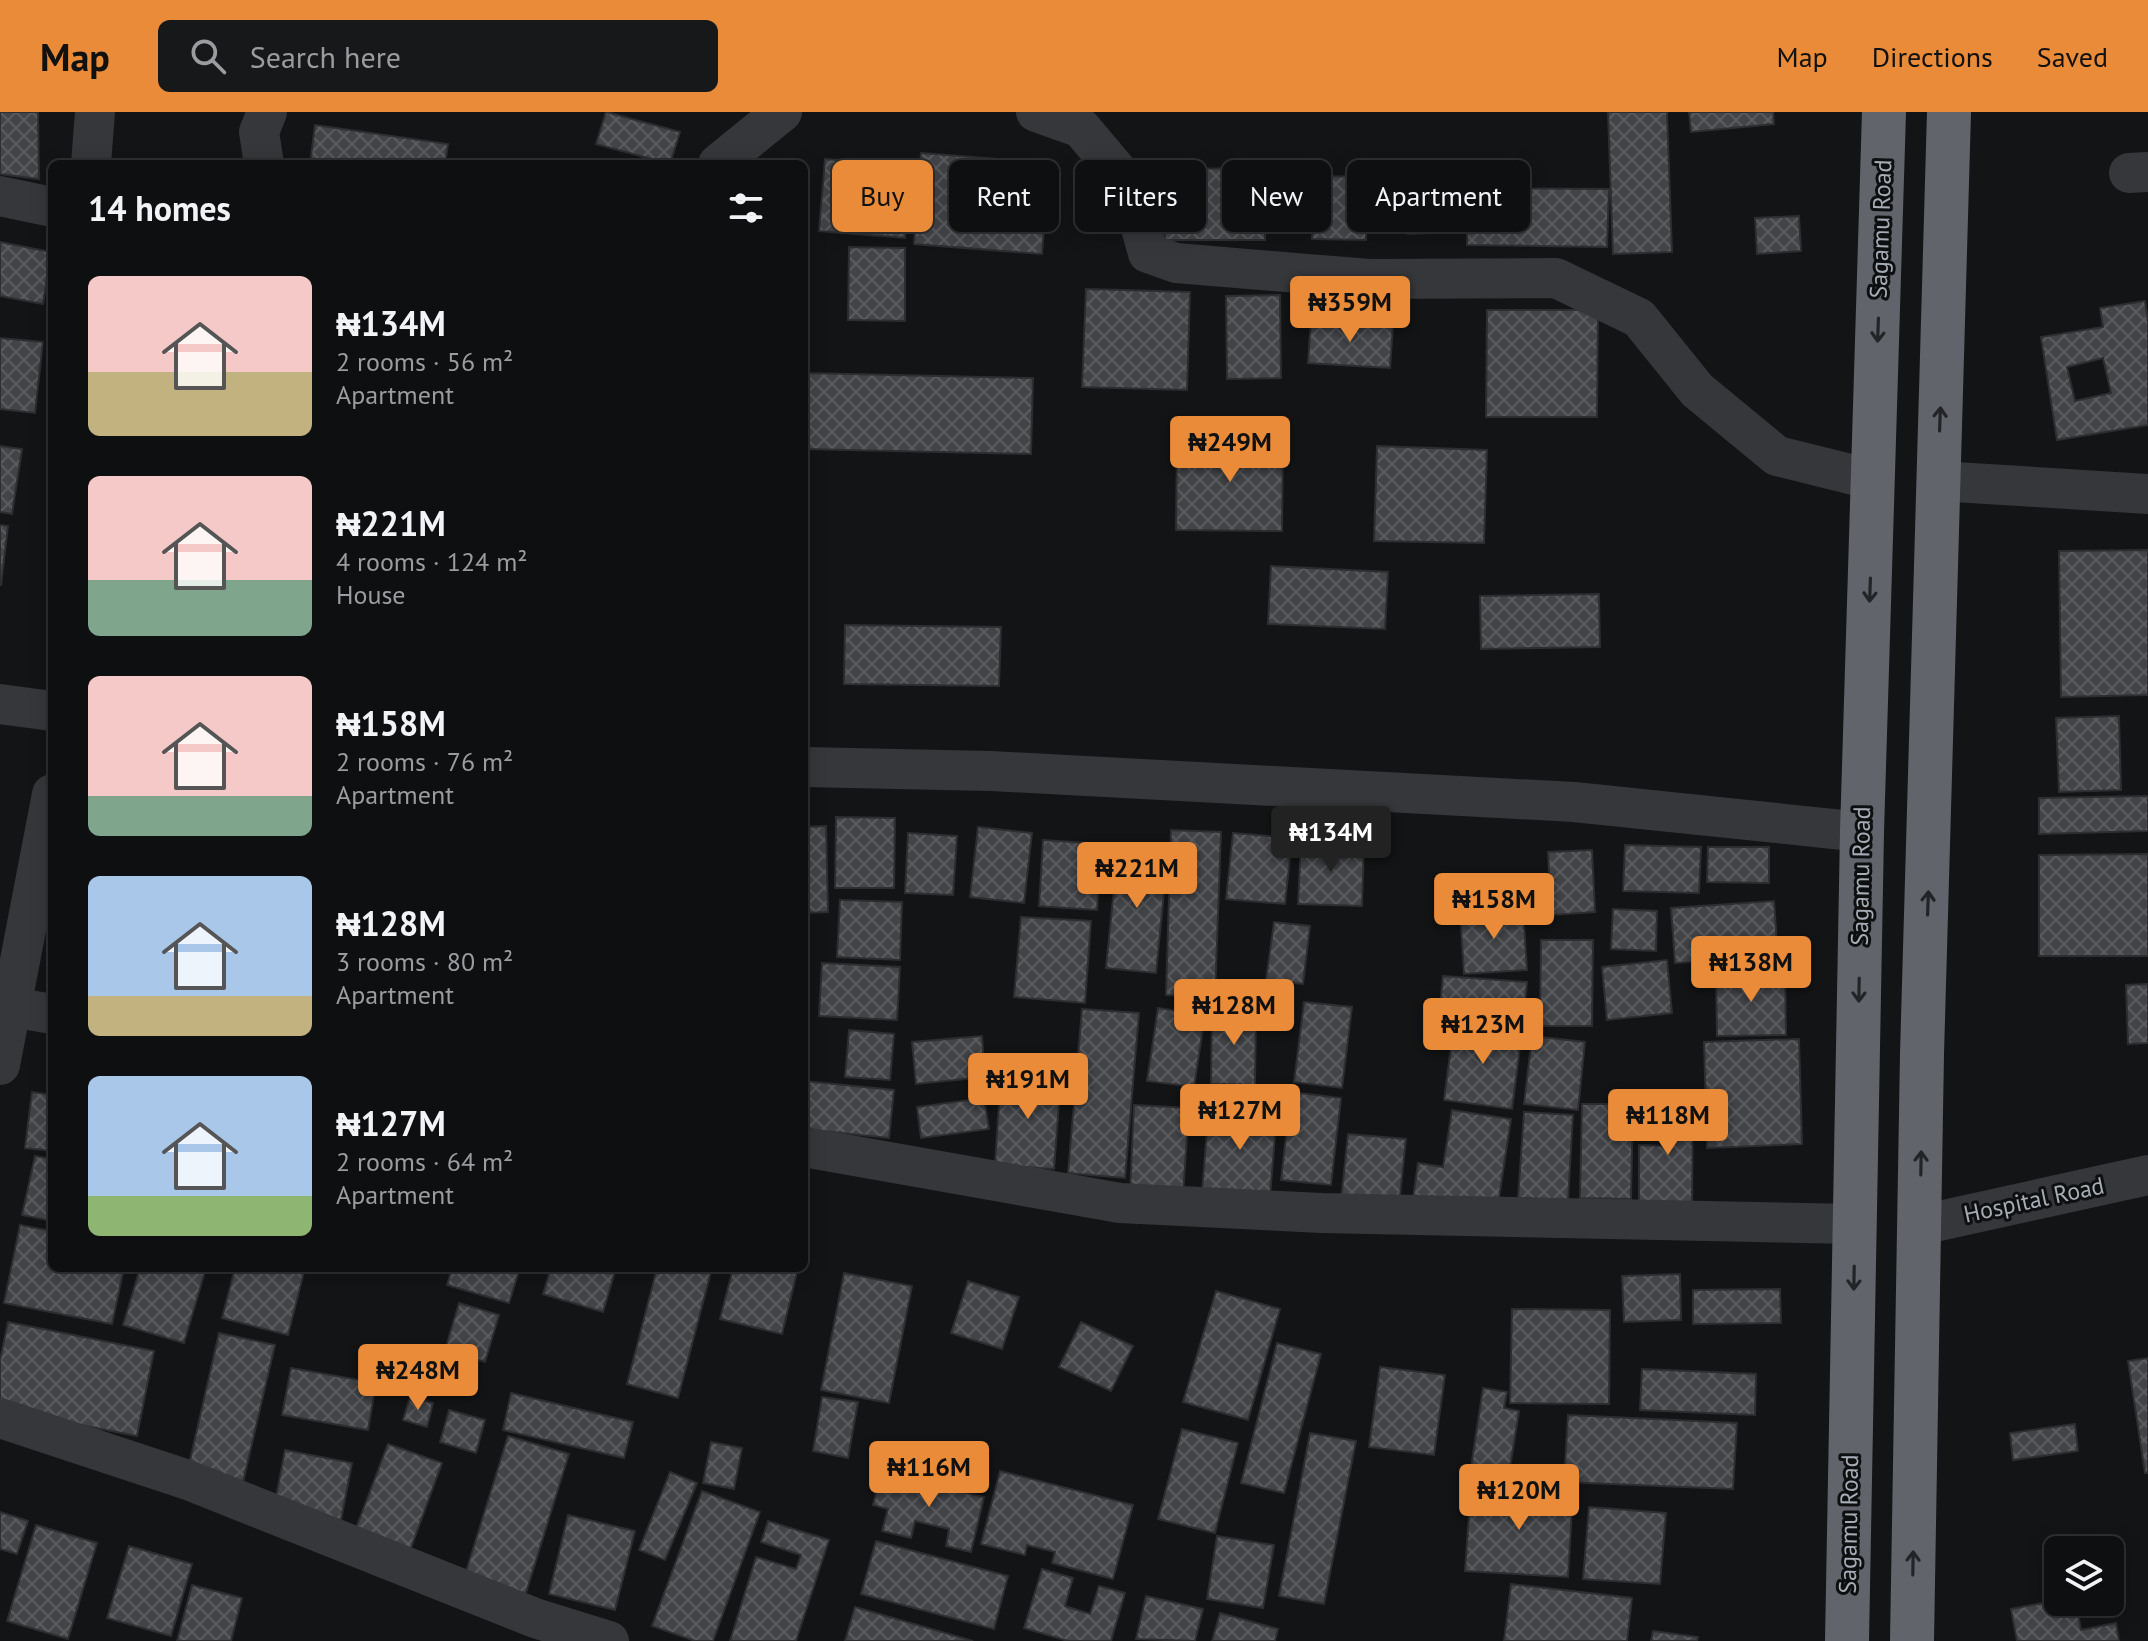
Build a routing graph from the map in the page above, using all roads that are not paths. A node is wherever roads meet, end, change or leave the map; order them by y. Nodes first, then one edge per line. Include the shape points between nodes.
1 (95, 112) edge
2 (267, 112) edge
3 (782, 112) edge
4 (1036, 112) edge
5 (1884, 112) edge
6 (1949, 112) edge
7 (91, 160) edge
8 (263, 160) edge
9 (723, 160) edge
10 (0, 196) edge
11 (48, 206) edge
12 (1874, 480) junction
13 (1939, 481) junction
14 (2148, 494) edge
15 (0, 704) edge
16 (48, 710) edge
17 (808, 767) edge
18 (48, 784) edge
19 (48, 812) edge
20 (1862, 832) junction
21 (5, 1006) edge
22 (48, 1013) edge
23 (0, 1065) edge
24 (808, 1148) edge
25 (2148, 1175) edge
26 (1856, 1224) junction
27 (1921, 1225) junction
28 (0, 1418) edge
29 (609, 1641) edge
30 (1847, 1641) edge
31 (1912, 1641) edge

1 - 7 street
2 - 8 street via 259,132
3 - 9 street
4 - 12 street via 1081,128 1129,185 1148,253 1176,263 1369,279 1556,278 1639,318 1697,390 1777,456
5 -> 12 highway, Sagamu Road
13 -> 6 highway
10 - 11 street
12 -> 20 highway, Sagamu Road
13 - 14 street
27 -> 13 highway
15 - 16 street
17 - 20 street via 991,771 1574,802
18 - 21 street
19 - 21 street
20 -> 26 highway, Sagamu Road
21 - 22 street
21 - 23 street
24 - 26 street via 1120,1203 1322,1213
25 - 27 street, Hospital Road
26 -> 30 highway, Sagamu Road
31 -> 27 highway
28 - 29 street via 188,1480 535,1618

